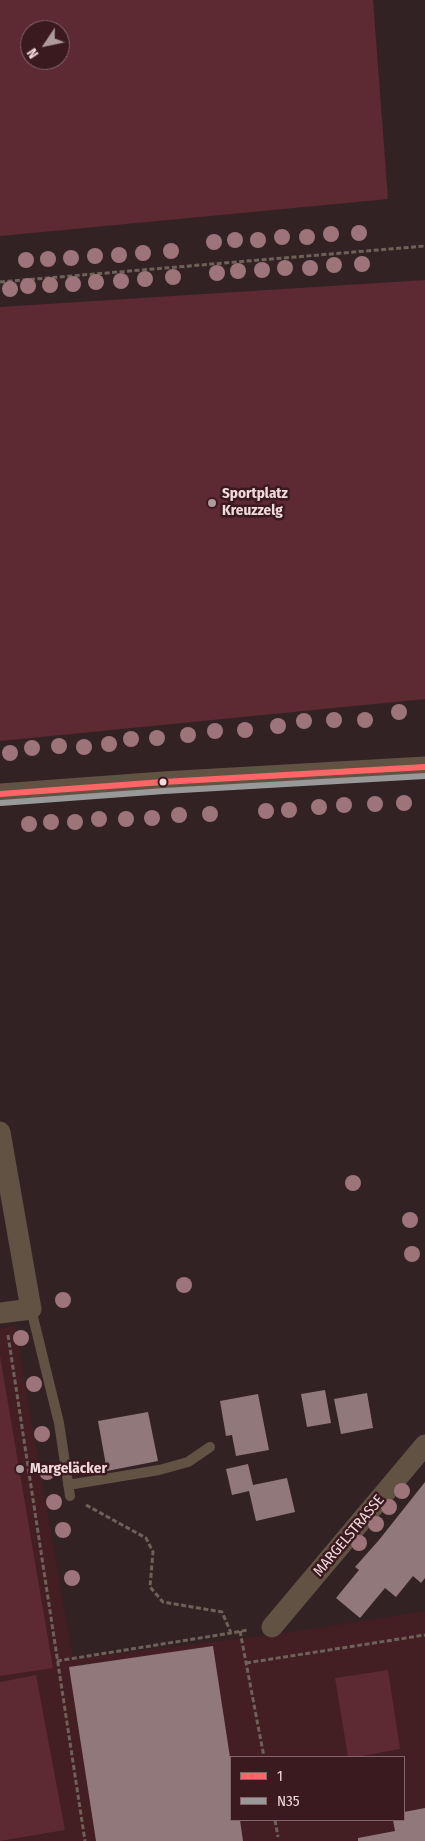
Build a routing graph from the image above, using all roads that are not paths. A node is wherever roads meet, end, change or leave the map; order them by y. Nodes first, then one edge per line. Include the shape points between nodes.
1 (425, 767) edge
2 (0, 794) edge
3 (0, 1132) edge
4 (31, 1309) junction
5 (2, 1312) edge
6 (425, 1445) edge
7 (210, 1447) dead end
8 (68, 1485) junction
9 (70, 1496) road end
10 (272, 1627) road end

1 - 2 street
3 - 4 street
4 - 5 street
4 - 8 lane via 59,1423
6 - 10 street, MARGELSTRASSE
7 - 8 lane via 188,1462 159,1470
8 - 9 lane

